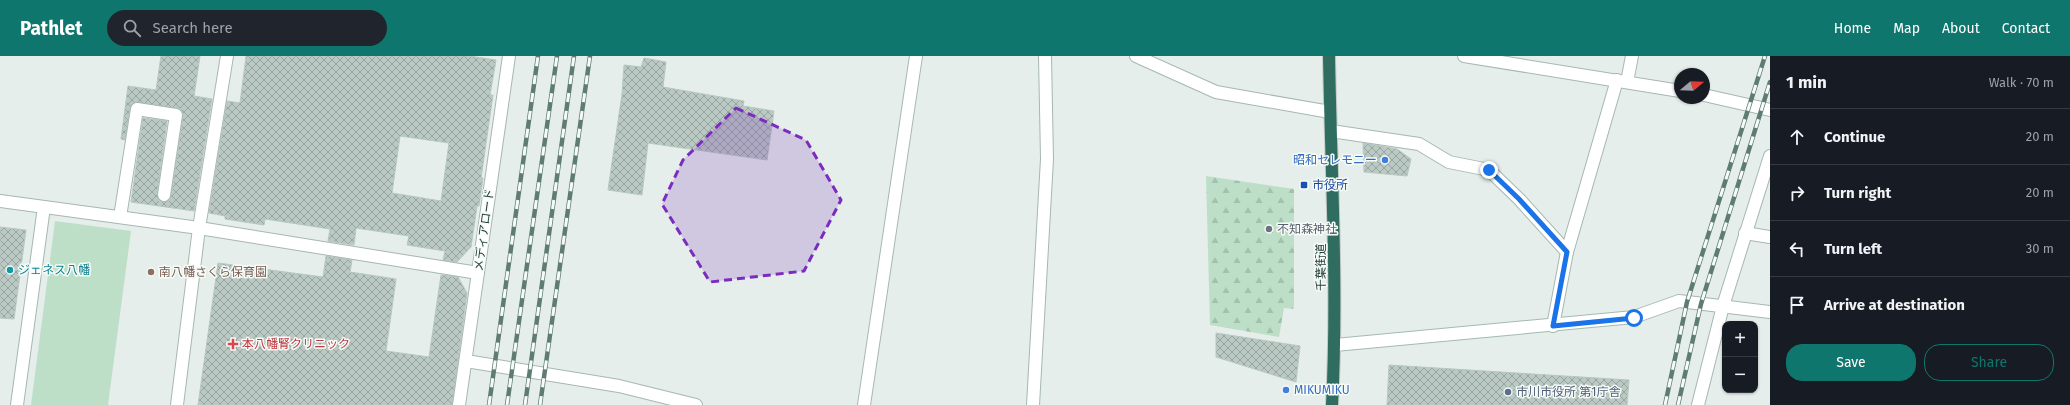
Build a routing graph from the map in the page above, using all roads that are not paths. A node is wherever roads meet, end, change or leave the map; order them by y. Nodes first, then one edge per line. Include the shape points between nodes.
1 (227, 56) edge
2 (509, 56) edge
3 (916, 56) edge
4 (1045, 56) edge
5 (1136, 56) edge
6 (1329, 56) edge
7 (1464, 56) edge
8 (1632, 56) edge
9 (1622, 81) junction
10 (1674, 90) edge
11 (1710, 96) edge
12 (1770, 110) edge
13 (1330, 112) junction
14 (1331, 131) junction
15 (1770, 156) edge
16 (164, 195) dead end
17 (0, 201) edge
18 (44, 208) junction
19 (120, 217) junction
20 (199, 228) junction
21 (1745, 233) junction
22 (1770, 237) edge
23 (1567, 252) junction
24 (478, 273) junction
25 (1723, 306) junction
26 (1770, 312) edge
27 (1553, 326) junction
28 (1335, 345) junction
29 (466, 361) junction
30 (17, 405) edge
31 (177, 405) edge
32 (459, 405) edge
33 (696, 405) edge
34 (864, 405) edge
35 (1033, 405) edge
36 (1332, 405) edge
37 (1698, 405) edge

1 - 20 street
2 - 24 street, メディアロード
3 - 34 street
4 - 35 street via 1048,159
5 - 13 street via 1216,92
6 - 13 highway, 千葉街道
7 - 9 street
8 - 9 street
9 - 10 street
9 - 23 street
11 - 12 street
13 - 14 highway, 千葉街道
14 - 23 street via 1419,144 1449,162 1489,170
14 - 28 highway, 千葉街道
15 - 21 street
16 - 19 street via 176,115 137,109
17 - 18 street
18 - 19 street
18 - 30 street
19 - 20 street
20 - 24 street
20 - 31 street
21 - 22 street
21 - 25 street
23 - 27 street
24 - 29 street, メディアロード
25 - 26 street
25 - 27 street via 1679,301 1634,318
25 - 37 street
27 - 28 street
28 - 36 highway, 千葉街道
29 - 32 street, メディアロード
29 - 33 street via 619,386

